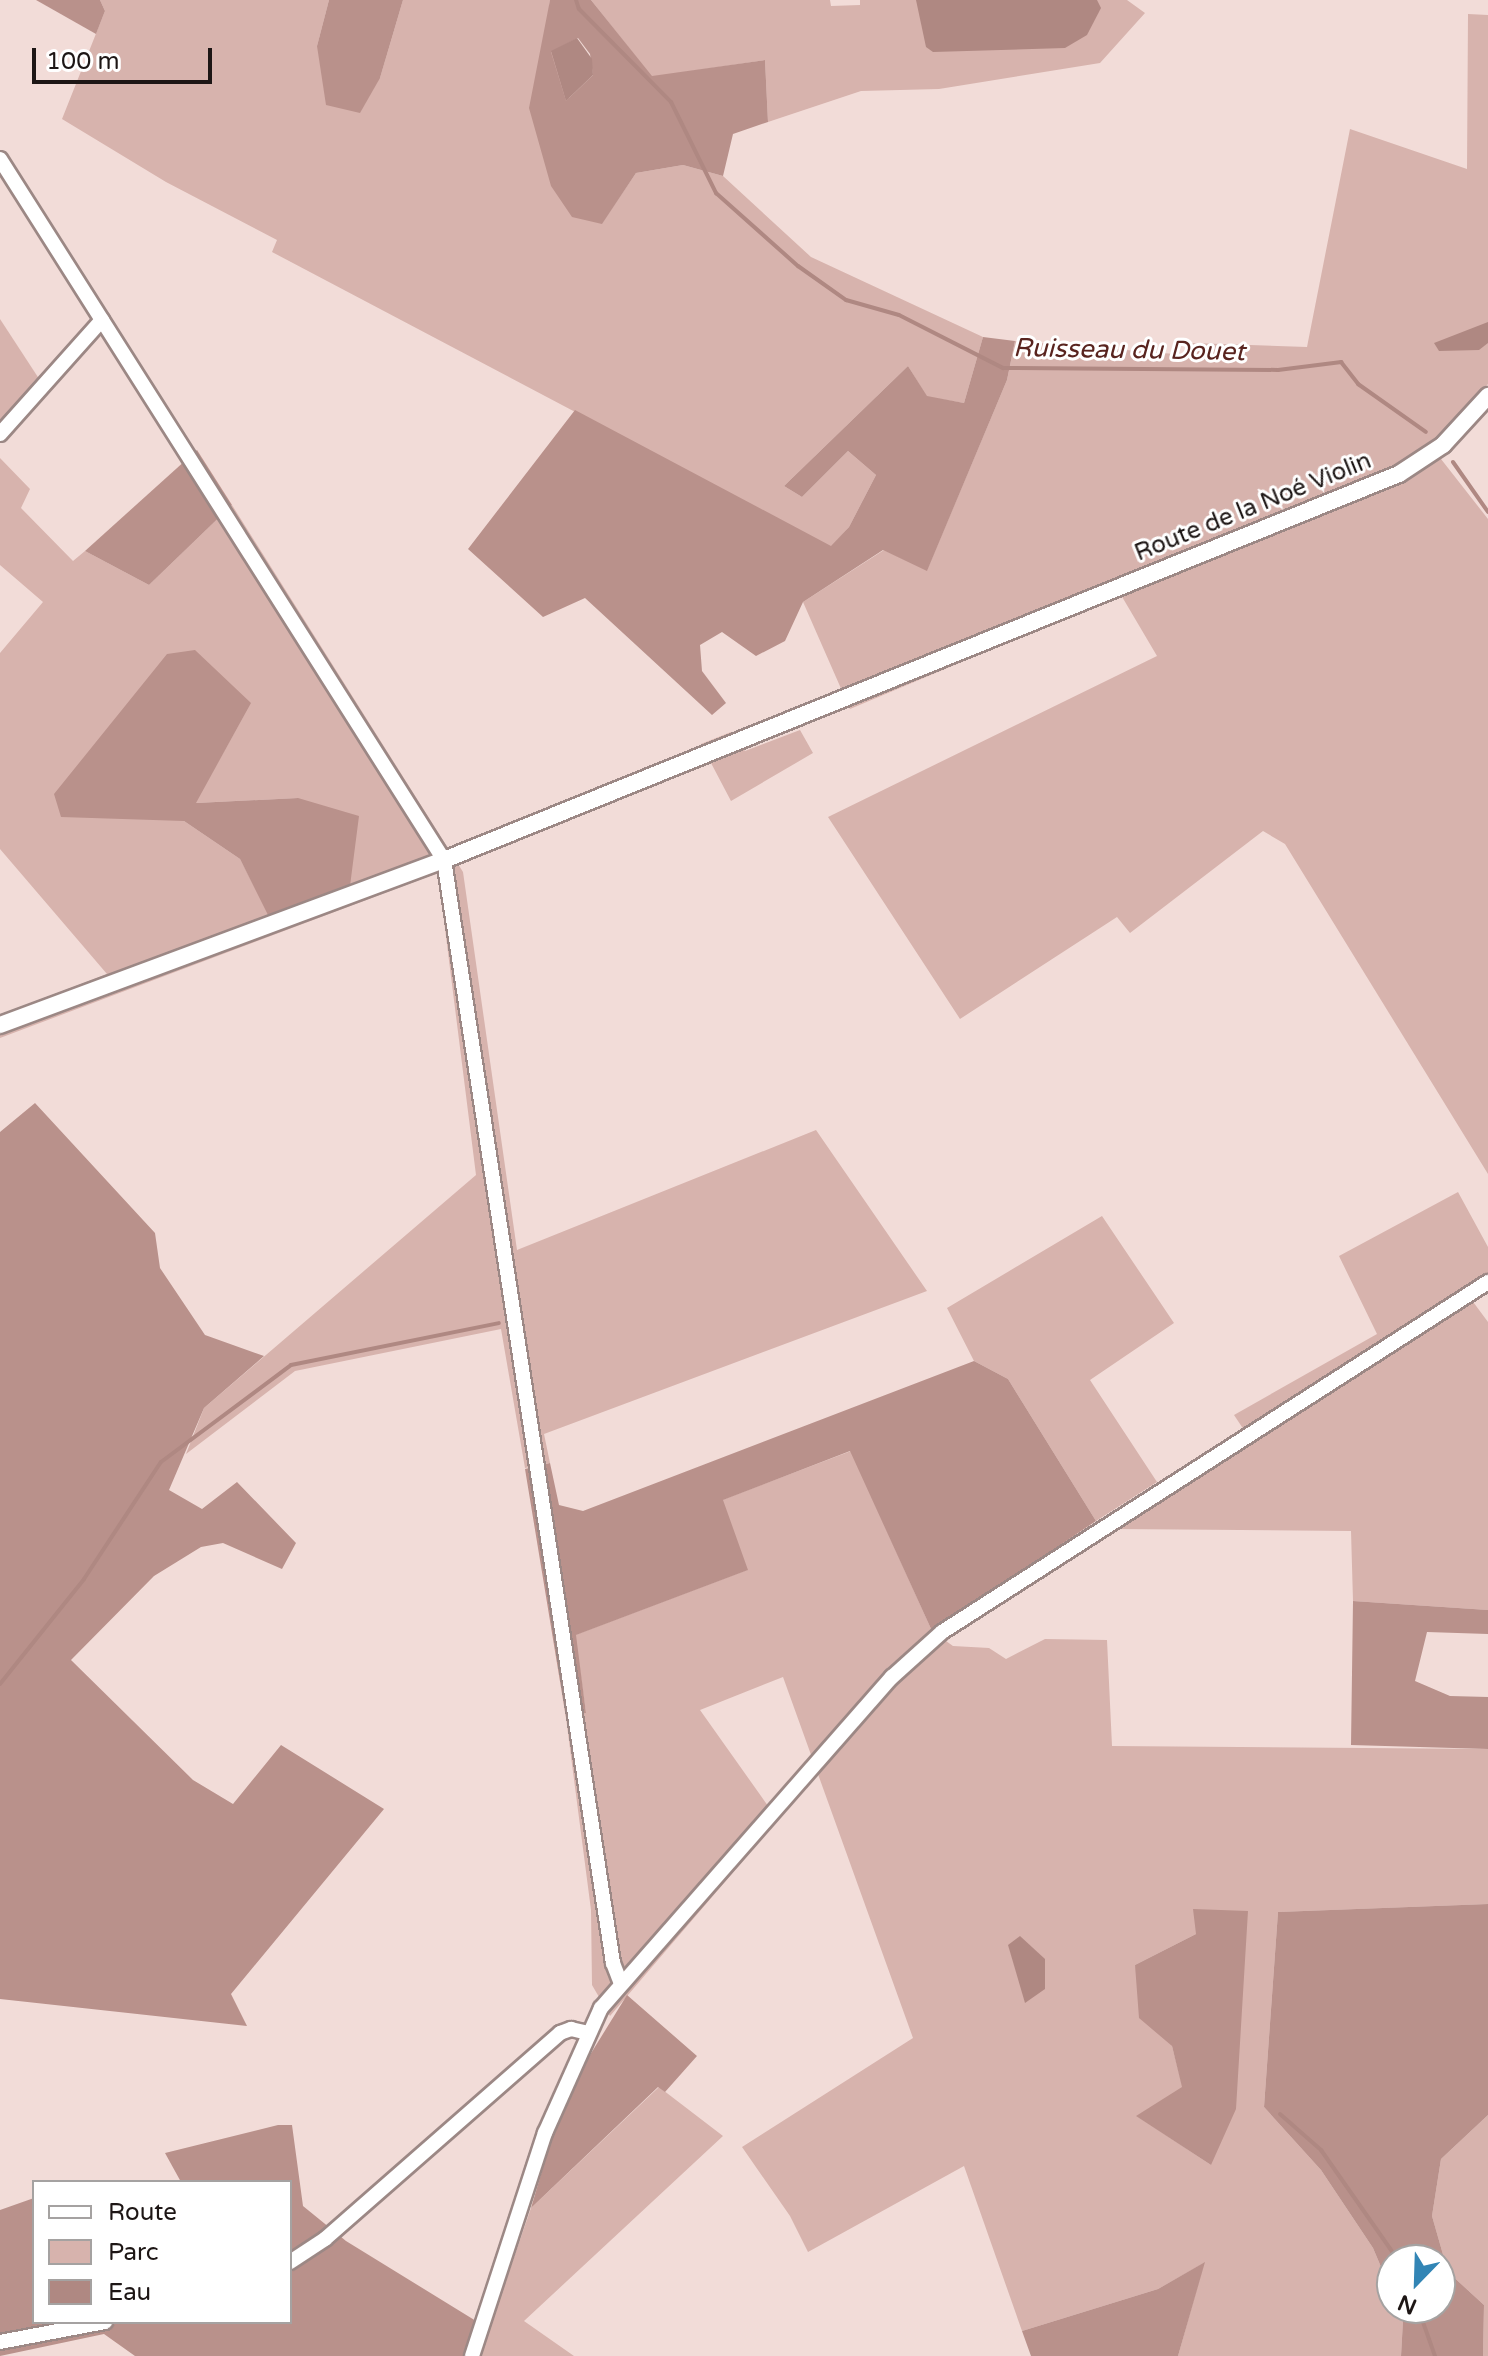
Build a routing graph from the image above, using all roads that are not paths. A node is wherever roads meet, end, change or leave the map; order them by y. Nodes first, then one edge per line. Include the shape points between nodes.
1 (0, 159) edge
2 (102, 320) junction
3 (1488, 396) edge
4 (0, 434) edge
5 (444, 860) junction
6 (0, 1025) edge
7 (1488, 1282) edge
8 (620, 1981) junction
9 (588, 2033) junction
10 (292, 2261) edge
11 (94, 2324) edge
12 (0, 2342) edge
13 (472, 2356) edge

1 - 2 street
2 - 4 street
2 - 5 street
3 - 5 street, Route de la Noé Violin via 1443,445 1399,474
5 - 6 street, Route de la Noé Violin
5 - 8 street via 613,1963
7 - 8 street via 920,1649
8 - 9 street
9 - 10 street via 560,2033 325,2239
9 - 13 street via 545,2133
11 - 12 street

